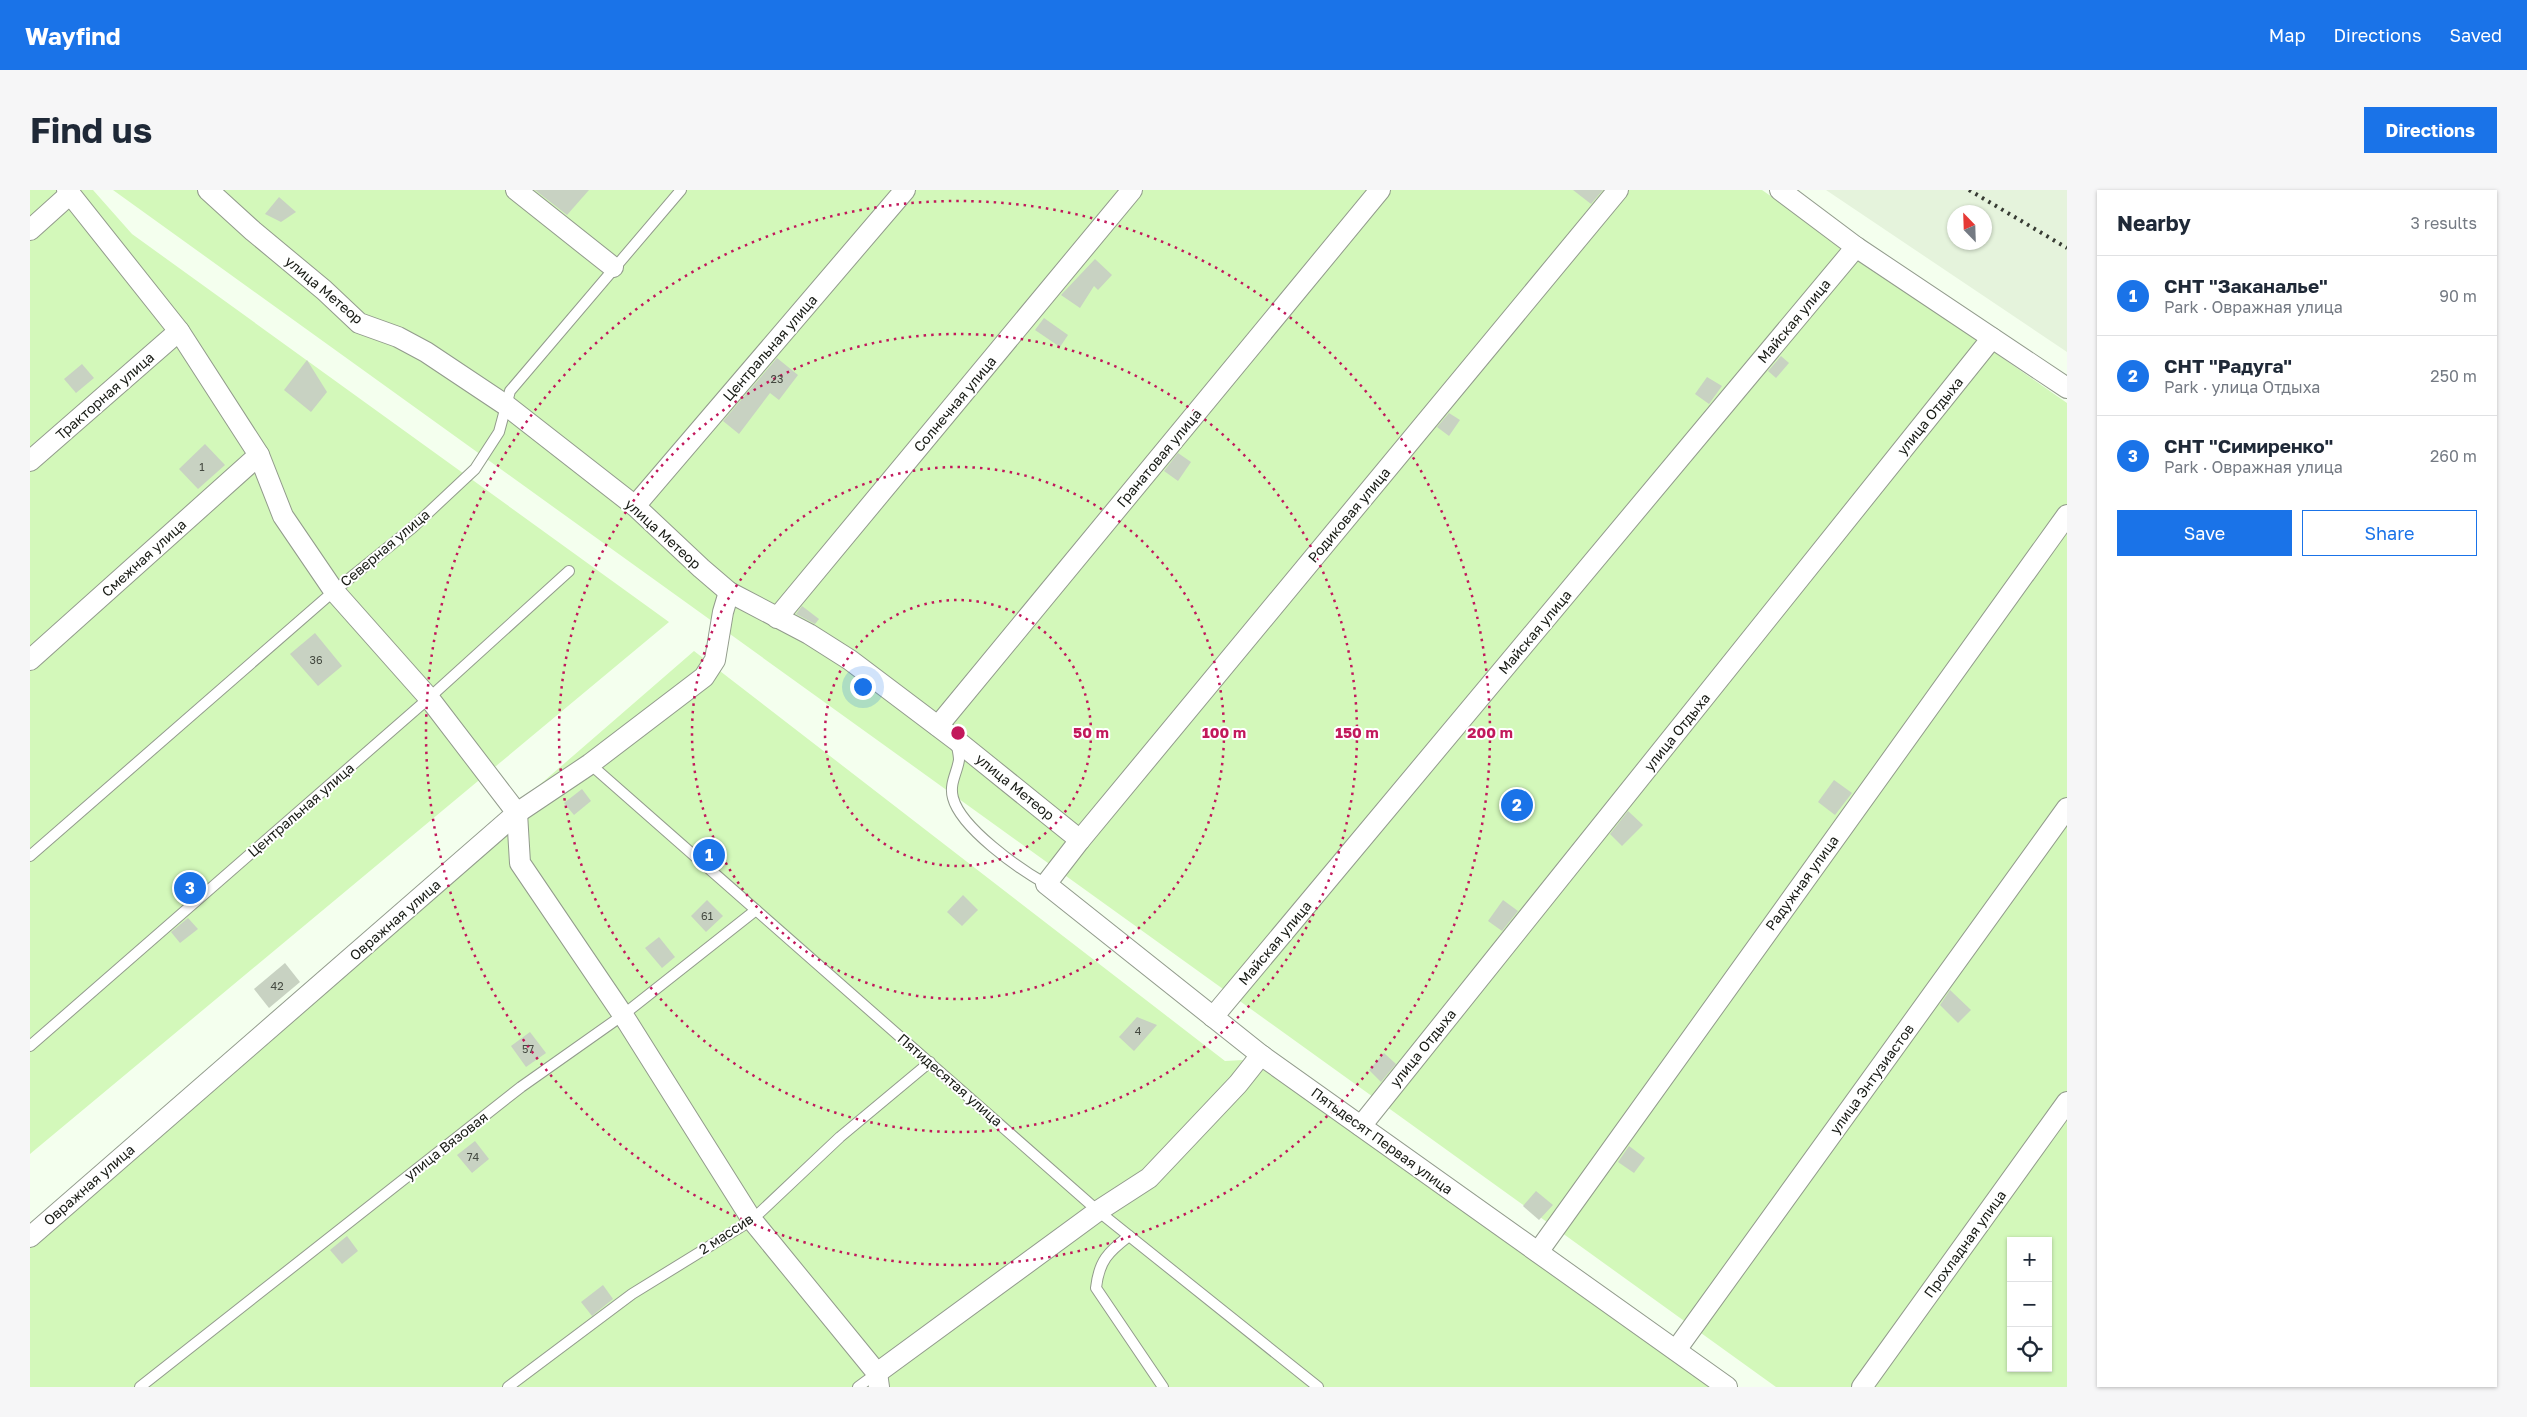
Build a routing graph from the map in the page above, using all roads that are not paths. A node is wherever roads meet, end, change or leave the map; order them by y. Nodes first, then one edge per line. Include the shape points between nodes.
1 (208, 190) edge
2 (516, 190) edge
3 (681, 190) edge
4 (905, 190) edge
5 (1132, 190) edge
6 (1380, 190) edge
7 (1618, 190) edge
8 (1780, 190) edge
9 (68, 192) edge
10 (30, 230) edge
11 (1856, 247) junction
12 (614, 267) junction
13 (179, 331) junction
14 (1992, 338) junction
15 (2067, 388) edge
16 (507, 406) junction
17 (259, 455) junction
18 (30, 460) edge
19 (635, 506) junction
20 (2067, 515) edge
21 (569, 571) dead end
22 (334, 591) junction
23 (730, 592) junction
24 (777, 618) junction
25 (30, 660) edge
26 (429, 698) junction
27 (938, 726) junction
28 (956, 740) junction
29 (590, 764) junction
30 (2067, 808) edge
31 (517, 813) junction
32 (1080, 840) junction
33 (30, 856) edge
34 (1046, 884) junction
35 (756, 910) junction
36 (623, 1015) junction
37 (1214, 1017) junction
38 (30, 1046) edge
39 (1261, 1055) junction
40 (930, 1062) junction
41 (2067, 1102) edge
42 (1361, 1126) junction
43 (1098, 1210) junction
44 (752, 1220) junction
45 (1129, 1236) junction
46 (30, 1237) edge
47 (1538, 1252) junction
48 (1676, 1350) junction
49 (878, 1380) edge
50 (140, 1387) edge
51 (508, 1387) edge
52 (858, 1387) edge
53 (1163, 1387) edge
54 (1318, 1387) edge
55 (1727, 1387) edge
56 (1862, 1387) edge

1 - 16 street, улица Метеор via 359,323 398,337 426,352
2 - 12 street
3 - 12 lane, Северная улица
4 - 19 street, Центральная улица
5 - 24 street, Солнечная улица
6 - 27 street, Гранатовая улица
7 - 32 street, Родиковая улица
8 - 11 street
9 - 10 street
9 - 13 street
11 - 14 street
11 - 37 street, Майская улица
12 - 16 lane, Северная улица via 510,390
13 - 17 street
13 - 18 street, Тракторная улица
14 - 15 street
14 - 42 street, улица Отдыха
16 - 19 street, улица Метеор
16 - 22 lane, Северная улица via 498,432 475,469 412,528
17 - 22 street via 283,516
17 - 25 street, Смежная улица
19 - 23 street, улица Метеор
20 - 47 street, Радужная улица
21 - 26 lane, Центральная улица
22 - 26 street
22 - 33 lane, Северная улица
23 - 24 street, улица Метеор
23 - 29 street, Овражная улица via 723,612 715,660 704,677
24 - 27 street, улица Метеор via 850,660
26 - 31 street
26 - 38 lane, Центральная улица
27 - 28 street, улица Метеор
28 - 32 street, улица Метеор
28 - 34 lane via 959,760 952,781 953,798 962,814 985,841
29 - 31 street, Овражная улица
29 - 35 lane, Пятидесятая улица
30 - 48 street, улица Энтузиастов
31 - 36 street via 520,863
31 - 46 street, Овражная улица
32 - 34 street
34 - 37 street, Пятьдесят Первая улица
35 - 36 lane, улица Вязовая
35 - 40 lane, Пятидесятая улица
36 - 44 street
36 - 50 lane, улица Вязовая via 521,1087
37 - 39 street, Пятьдесят Первая улица
39 - 42 street, Пятьдесят Первая улица
39 - 43 street via 1238,1084 1149,1178
40 - 43 lane, Пятидесятая улица
40 - 44 lane, 2 массив via 840,1137
41 - 56 street, Прохладная улица
42 - 47 street, Пятьдесят Первая улица
43 - 45 lane, Пятидесятая улица
43 - 49 street
44 - 49 street
44 - 51 lane, 2 массив via 632,1294
45 - 53 lane via 1110,1250 1098,1269 1096,1288
45 - 54 lane, Пятидесятая улица
47 - 48 street, Пятьдесят Первая улица
48 - 55 street, Пятьдесят Первая улица
49 - 52 lane

